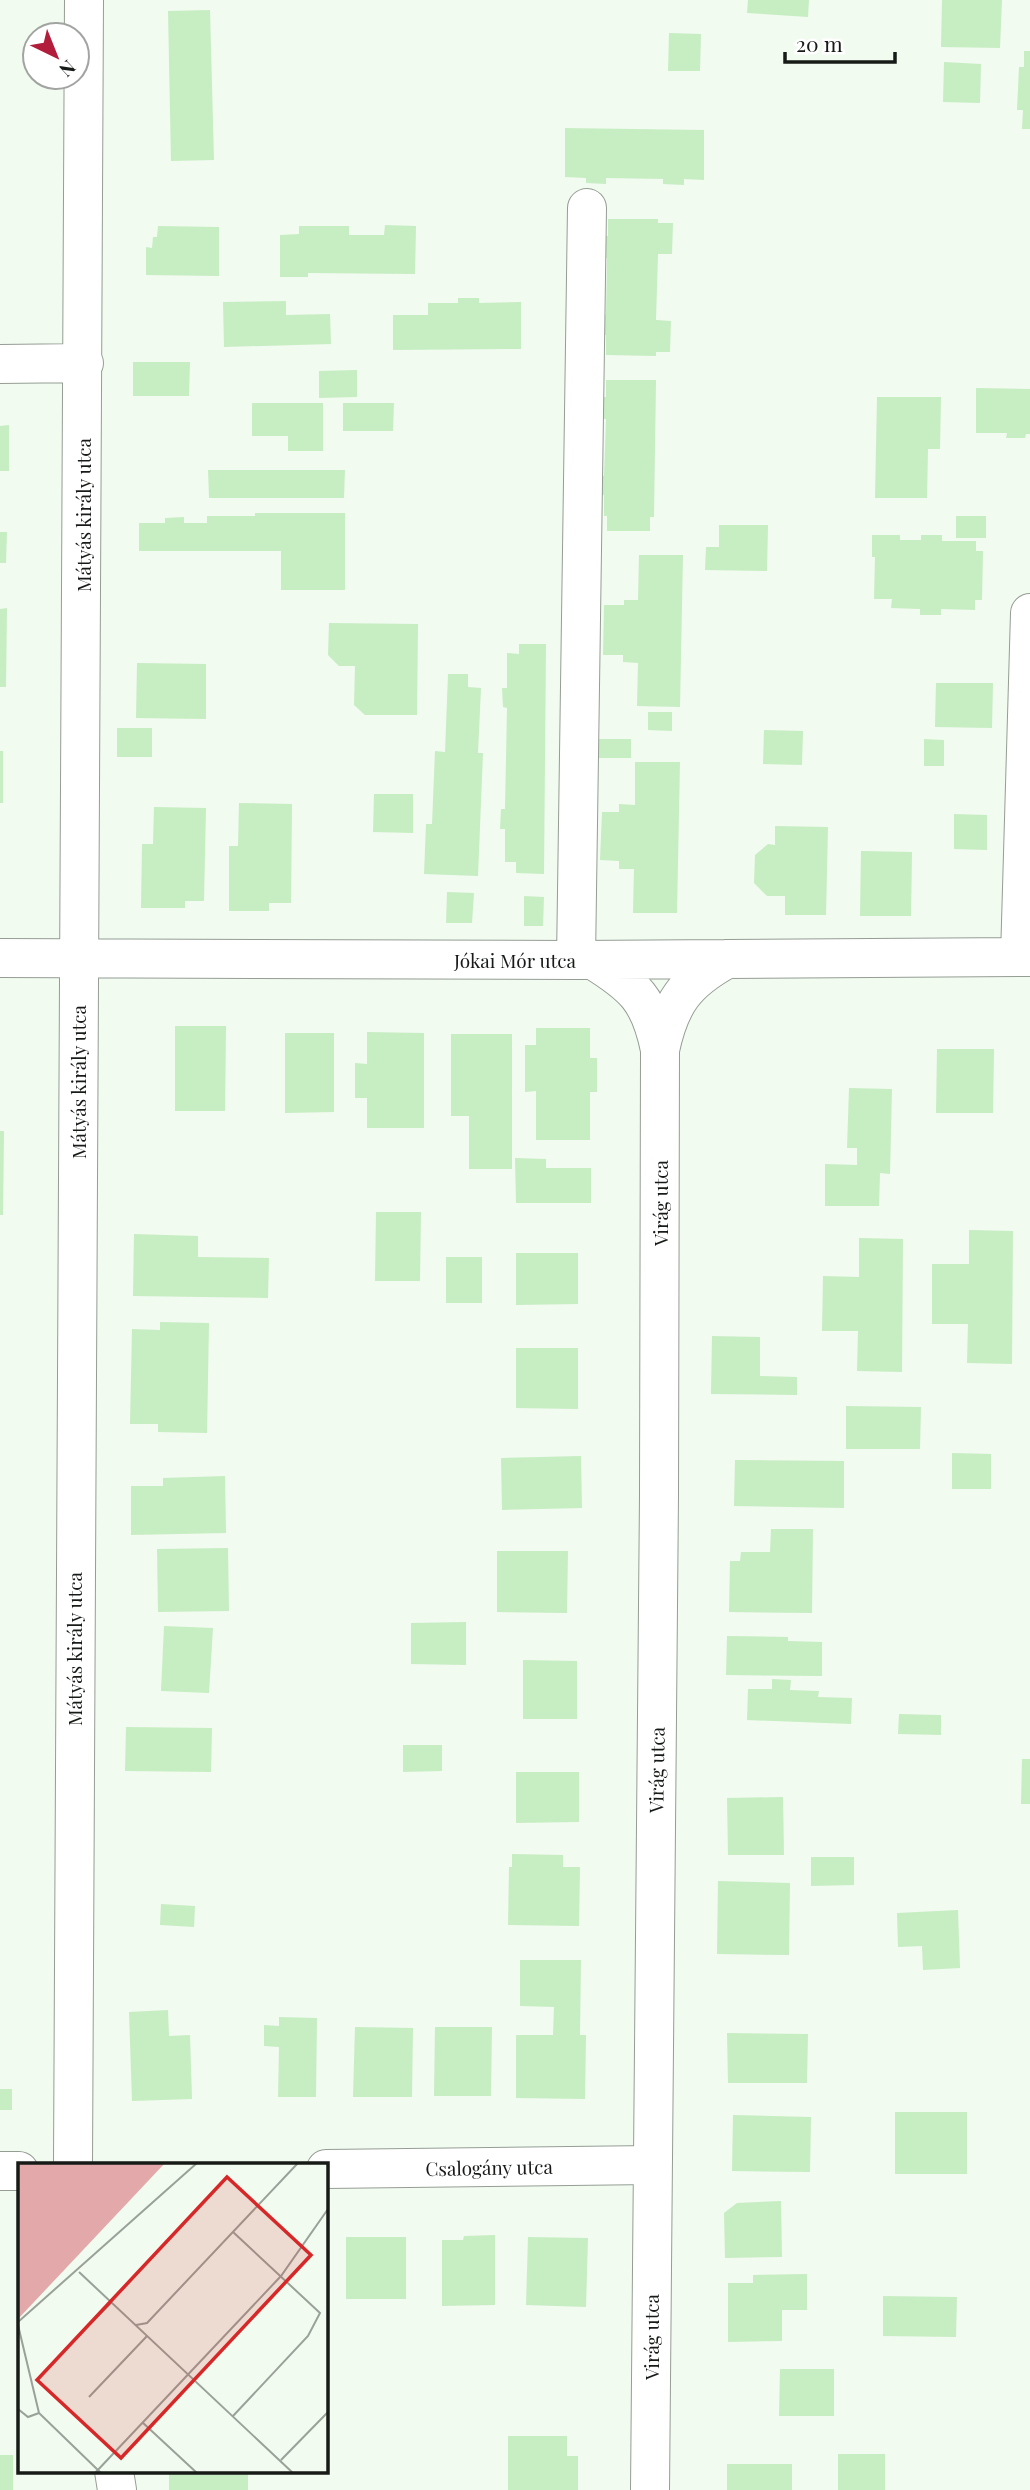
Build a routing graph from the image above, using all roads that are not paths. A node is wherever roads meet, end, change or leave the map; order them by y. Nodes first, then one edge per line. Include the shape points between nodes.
1 (84, 0) edge
2 (587, 208) dead end
3 (84, 363) junction
4 (0, 364) edge
5 (1030, 613) edge
6 (1025, 957) edge
7 (0, 958) edge
8 (79, 958) junction
9 (727, 959) junction
10 (585, 960) junction
11 (660, 1050) junction
12 (73, 2163) edge
13 (652, 2165) junction
14 (327, 2169) edge
15 (0, 2171) edge
16 (18, 2171) edge
17 (114, 2472) edge
18 (117, 2490) edge
19 (650, 2490) edge

1 - 3 street, Mátyás király utca
2 - 10 street
3 - 4 street
3 - 8 street, Mátyás király utca
5 - 6 street
6 - 9 street, Jókai Mór utca
7 - 8 street, Jókai Mór utca
8 - 10 street, Jókai Mór utca
8 - 12 street, Mátyás király utca
9 - 10 street, Jókai Mór utca
9 - 11 street, Virág utca via 704,971 676,1003 666,1020
10 - 11 street, Virág utca via 619,976 639,995 650,1012
11 - 13 street, Virág utca
13 - 14 street, Csalogány utca
13 - 19 street, Virág utca
15 - 16 street
17 - 18 street

